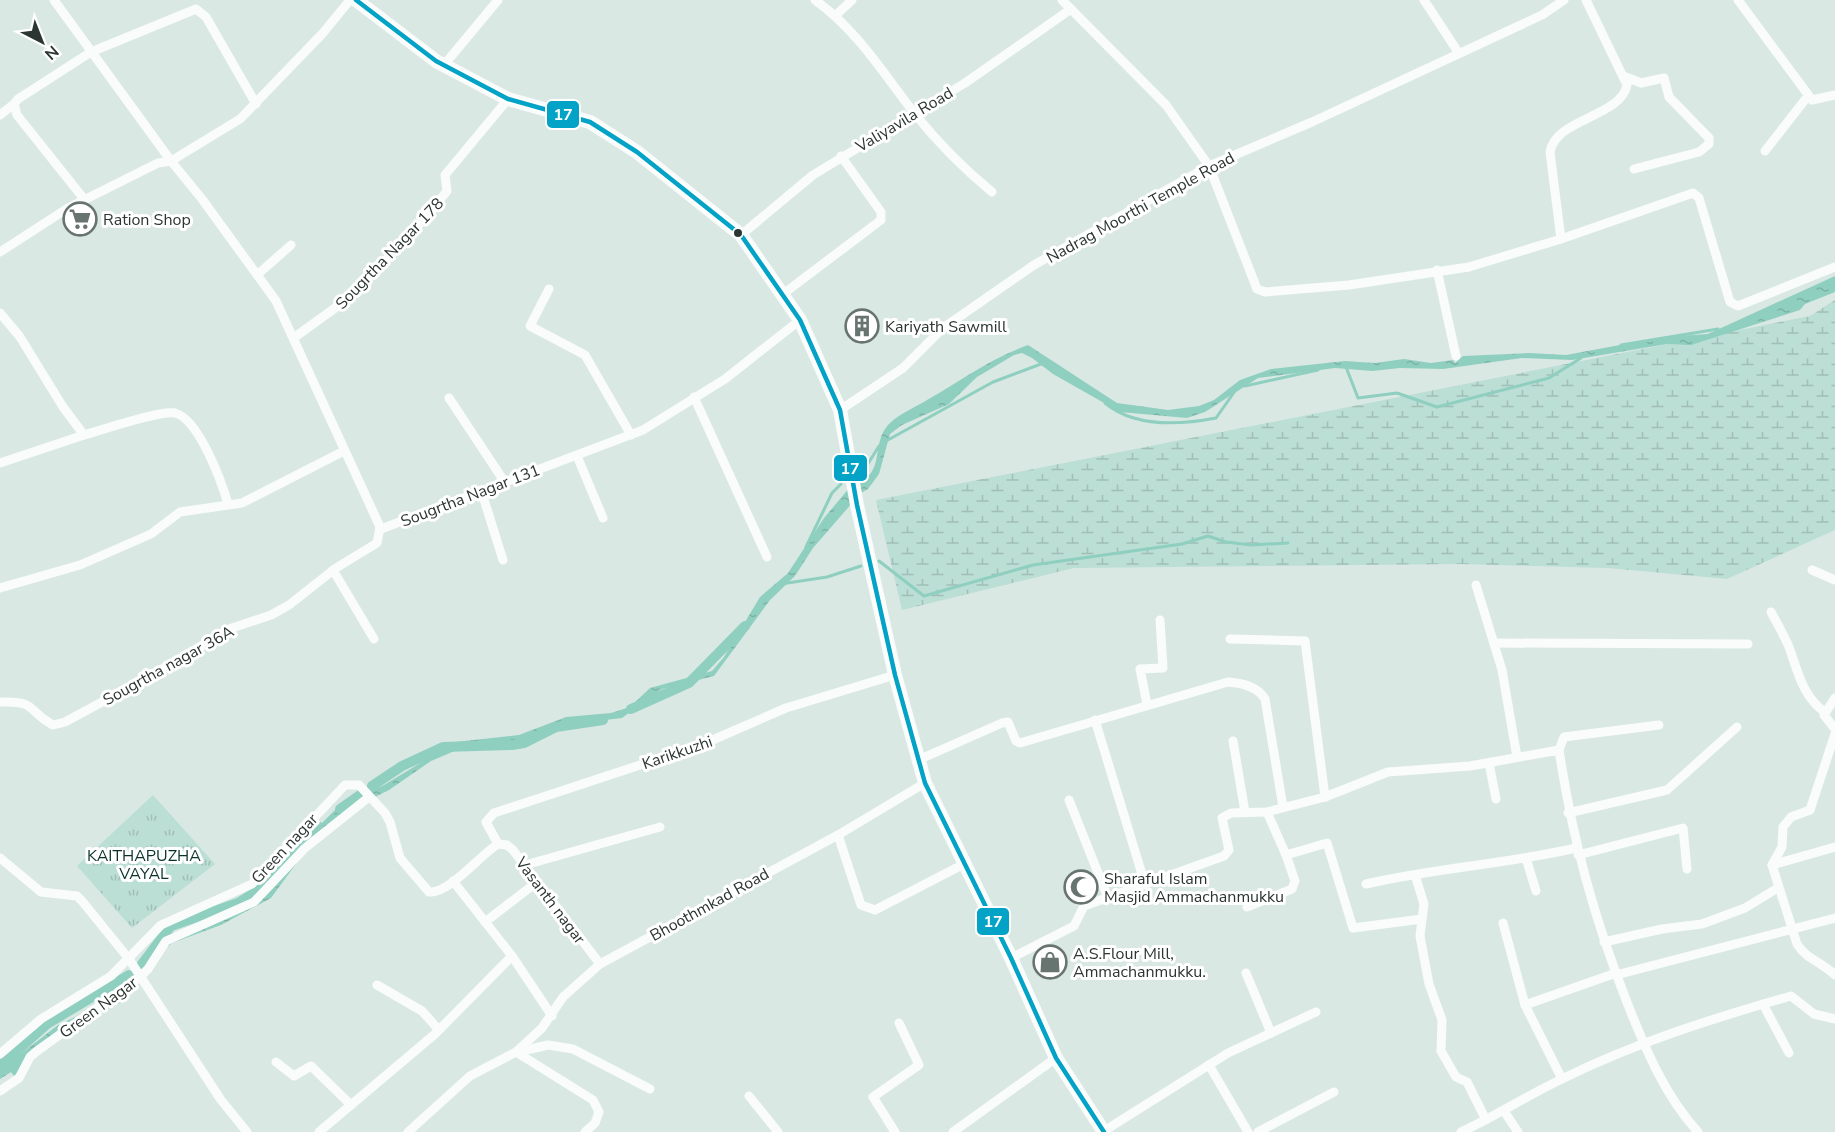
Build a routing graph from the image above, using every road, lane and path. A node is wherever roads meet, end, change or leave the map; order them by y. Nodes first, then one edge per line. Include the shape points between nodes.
1 (54, 0) edge
2 (350, 0) edge
3 (356, 0) edge
4 (498, 0) edge
5 (815, 0) edge
6 (852, 0) edge
7 (1062, 0) edge
8 (1424, 0) edge
9 (1564, 0) edge
10 (1586, 0) edge
11 (1738, 0) edge
12 (1071, 9) junction
13 (836, 15) junction
14 (91, 52) junction
15 (1458, 52) junction
16 (444, 65) junction
17 (1626, 77) junction
18 (1835, 95) edge
19 (1808, 96) junction
20 (508, 99) junction
21 (14, 104) junction
22 (256, 104) junction
23 (915, 114) junction
24 (0, 115) edge
25 (1765, 151) dead end
26 (841, 156) junction
27 (171, 161) junction
28 (1209, 166) junction
29 (1634, 169) dead end
30 (992, 192) dead end
31 (84, 199) junction
32 (741, 235) junction
33 (1561, 239) junction
34 (291, 245) dead end
35 (0, 252) edge
36 (1835, 267) edge
37 (1437, 270) junction
38 (257, 275) junction
39 (549, 289) dead end
40 (783, 294) junction
41 (0, 313) edge
42 (800, 320) junction
43 (295, 337) junction
44 (1456, 356) dead end
45 (694, 397) junction
46 (449, 398) dead end
47 (840, 410) junction
48 (84, 435) junction
49 (631, 435) junction
50 (344, 451) junction
51 (577, 456) junction
52 (0, 463) edge
53 (504, 481) junction
54 (481, 490) junction
55 (228, 504) junction
56 (603, 518) dead end
57 (381, 529) junction
58 (767, 557) dead end
59 (503, 560) dead end
60 (333, 570) junction
61 (1812, 570) dead end
62 (1835, 580) edge
63 (1476, 585) dead end
64 (0, 588) edge
65 (1771, 612) dead end
66 (1160, 620) dead end
67 (374, 639) dead end
68 (1230, 639) dead end
69 (1494, 643) junction
70 (1748, 644) dead end
71 (896, 675) junction
72 (1835, 698) edge
73 (0, 702) edge
74 (1147, 704) junction
75 (1826, 712) junction
76 (1095, 720) junction
77 (1659, 725) dead end
78 (1737, 727) dead end
79 (1835, 729) edge
80 (1835, 734) edge
81 (1233, 741) dead end
82 (1559, 750) junction
83 (1517, 757) junction
84 (918, 760) junction
85 (1489, 763) junction
86 (925, 783) junction
87 (369, 797) junction
88 (1325, 798) junction
89 (1496, 799) dead end
90 (1069, 800) dead end
91 (1284, 807) junction
92 (1245, 812) junction
93 (1267, 812) junction
94 (1568, 813) junction
95 (660, 827) dead end
96 (838, 835) junction
97 (498, 844) junction
98 (1835, 847) edge
99 (1577, 852) junction
100 (1286, 855) junction
101 (0, 858) edge
102 (1526, 858) junction
103 (964, 864) junction
104 (1772, 865) junction
105 (525, 866) junction
106 (1687, 869) dead end
107 (1415, 875) junction
108 (453, 881) junction
109 (537, 882) junction
110 (1145, 884) junction
111 (1366, 884) dead end
112 (1776, 889) dead end
113 (1536, 891) dead end
114 (1108, 898) junction
115 (1246, 907) dead end
116 (1835, 918) edge
117 (1422, 919) junction
118 (485, 922) junction
119 (1503, 923) dead end
120 (1794, 930) junction
121 (1604, 942) junction
122 (512, 956) junction
123 (1011, 958) junction
124 (129, 959) junction
125 (600, 964) junction
126 (1246, 973) dead end
127 (1616, 974) junction
128 (1835, 975) edge
129 (140, 977) junction
130 (377, 985) dead end
131 (1763, 1004) junction
132 (1525, 1005) junction
133 (1316, 1012) dead end
134 (552, 1016) junction
135 (1835, 1019) edge
136 (899, 1023) dead end
137 (439, 1030) junction
138 (1271, 1033) junction
139 (1644, 1045) junction
140 (516, 1052) junction
141 (1789, 1053) dead end
142 (0, 1054) edge
143 (1056, 1058) junction
144 (276, 1062) dead end
145 (1209, 1065) junction
146 (1562, 1079) junction
147 (650, 1089) dead end
148 (0, 1091) edge
149 (1334, 1092) dead end
150 (749, 1096) dead end
151 (351, 1105) junction
152 (1504, 1112) junction
153 (1486, 1120) junction
154 (247, 1132) edge
155 (319, 1132) edge
156 (408, 1132) edge
157 (585, 1132) edge
158 (778, 1132) edge
159 (895, 1132) edge
160 (953, 1132) edge
161 (1104, 1132) edge
162 (1248, 1132) edge
163 (1258, 1132) edge
164 (1461, 1132) edge
165 (1518, 1132) edge
166 (1696, 1132) edge

1 - 14 street, Sougrtha Nagar 131
2 - 22 street
3 - 16 main road
4 - 16 street
5 - 13 street
6 - 13 street
7 - 12 street
8 - 15 street
9 - 15 street, Nadrag Moorthi Temple Road via 1542,15
10 - 17 street
11 - 19 street
12 - 23 street, Valiyavila Road
12 - 28 street via 1166,105
13 - 23 street via 859,39
14 - 21 street
14 - 22 street via 196,9 206,17
14 - 27 street, Sougrtha Nagar 131
15 - 28 street, Nadrag Moorthi Temple Road
16 - 20 main road
17 - 29 street via 1641,82 1664,78 1669,97 1709,138 1699,152
17 - 33 street via 1626,92 1621,98 1551,144
18 - 19 street via 1818,101
19 - 25 street
20 - 32 main road via 590,122 637,152
20 - 43 street, Sougrtha Nagar 178 via 446,175 447,191 428,215 353,295
21 - 24 street
21 - 31 street via 17,116
22 - 27 street via 240,119
23 - 26 street, Valiyavila Road
23 - 30 street via 963,168
26 - 32 street, Valiyavila Road
26 - 40 street via 881,212 881,220
27 - 31 street via 158,163
27 - 38 street, Sougrtha Nagar 131
28 - 37 street via 1257,289 1265,292 1349,285
28 - 47 street, Nadrag Moorthi Temple Road via 1034,266 943,328 903,368
31 - 35 street
32 - 40 main road
33 - 36 street via 1693,193 1699,198 1730,302 1738,306
33 - 37 street via 1469,267
34 - 38 street
37 - 44 street
38 - 43 street, Sougrtha Nagar 131
39 - 49 street via 530,326 585,355
40 - 42 main road
41 - 48 street
42 - 45 street, Sougrtha Nagar 131 via 725,379
42 - 47 main road
43 - 50 street, Sougrtha Nagar 131
45 - 49 street, Sougrtha Nagar 131
45 - 58 street
46 - 53 street
47 - 71 main road via 857,505
48 - 52 street
48 - 55 street via 176,413 198,437 221,478
49 - 51 street, Sougrtha Nagar 131
50 - 55 street via 242,503
50 - 57 street, Sougrtha Nagar 131
51 - 53 street, Sougrtha Nagar 131
51 - 56 street
53 - 54 street, Sougrtha Nagar 131
54 - 57 street, Sougrtha Nagar 131
54 - 59 street
55 - 64 street via 180,512 151,534 80,565
57 - 60 street, Sougrtha nagar 36A via 379,526 377,543
60 - 67 street
60 - 73 street, Sougrtha nagar 36A via 289,605 232,628 65,722 53,725 30,705
61 - 62 street
63 - 69 street
65 - 75 street via 1798,677 1812,700
66 - 74 street via 1163,668 1140,669
68 - 88 street via 1305,641
69 - 70 street
69 - 83 street
71 - 84 main road
71 - 97 street, Karikkuzhi via 786,708 701,745 494,813 486,822
72 - 75 street
74 - 76 street
74 - 91 street via 1228,682 1256,688 1267,705
75 - 79 street via 1824,715
76 - 84 street via 1020,743 1008,722 1002,723
76 - 110 street
77 - 82 street via 1564,737
78 - 94 street via 1667,790
80 - 104 street via 1810,810 1791,817 1784,827 1782,847
81 - 92 street
82 - 83 street
82 - 94 street
83 - 85 street
84 - 86 main road
85 - 88 street via 1388,772
85 - 89 street
86 - 96 street, Bhoothmkad Road
86 - 103 main road
87 - 108 street, Green nagar via 390,822 400,858 423,888 435,893
87 - 124 street, Green nagar via 358,785 345,785 252,884 161,925
87 - 129 street, Green Nagar via 305,848 254,902 166,941
88 - 91 street
90 - 114 street
91 - 93 street
92 - 93 street
92 - 110 street via 1222,818 1229,850 1224,856
93 - 100 street
94 - 99 street
95 - 105 street
96 - 103 street via 861,905 870,910
96 - 125 street, Bhoothmkad Road
97 - 105 street, Vasanth nagar via 507,845
97 - 108 street, Green nagar
98 - 104 street
99 - 102 street
99 - 106 street via 1683,828
99 - 121 street
100 - 115 street via 1295,881 1292,889
100 - 117 street via 1327,843 1353,928
101 - 124 street via 41,892 77,896
102 - 107 street
102 - 113 street
103 - 123 main road
104 - 120 street
105 - 109 street, Vasanth nagar
107 - 111 street
107 - 117 street via 1424,904
108 - 118 street
109 - 118 street
109 - 125 street, Vasanth nagar
110 - 114 street
112 - 121 street via 1746,908 1702,924
114 - 123 street via 1084,906 1074,926
116 - 120 street
117 - 153 street via 1420,936 1429,984 1442,1020 1442,1051 1456,1077 1467,1082
118 - 122 street
119 - 132 street
120 - 127 street
120 - 128 street via 1803,954 1815,958
121 - 127 street
122 - 134 street
122 - 137 street
123 - 143 main road
124 - 129 street
124 - 142 street, Green nagar via 111,976 41,1019
125 - 134 street, Bhoothmkad Road via 563,997
126 - 138 street
127 - 132 street
127 - 139 street
129 - 148 street, Green Nagar via 30,1057 19,1078
129 - 154 street via 221,1100
130 - 137 street via 422,1011
131 - 135 street via 1791,996 1814,1014
131 - 139 street
131 - 141 street
132 - 146 street
133 - 138 street
134 - 140 street, Bhoothmkad Road
136 - 159 street via 919,1065 873,1097
137 - 151 street
138 - 145 street
139 - 146 street
139 - 166 street via 1667,1092
140 - 147 street via 548,1045 573,1049
140 - 156 street via 470,1077
140 - 157 street via 593,1100 599,1113
143 - 160 street
143 - 161 main road
144 - 151 street via 294,1076 311,1066
145 - 161 street
145 - 162 street
146 - 152 street
149 - 163 street
150 - 158 street
151 - 155 street
152 - 153 street
152 - 165 street
153 - 164 street

